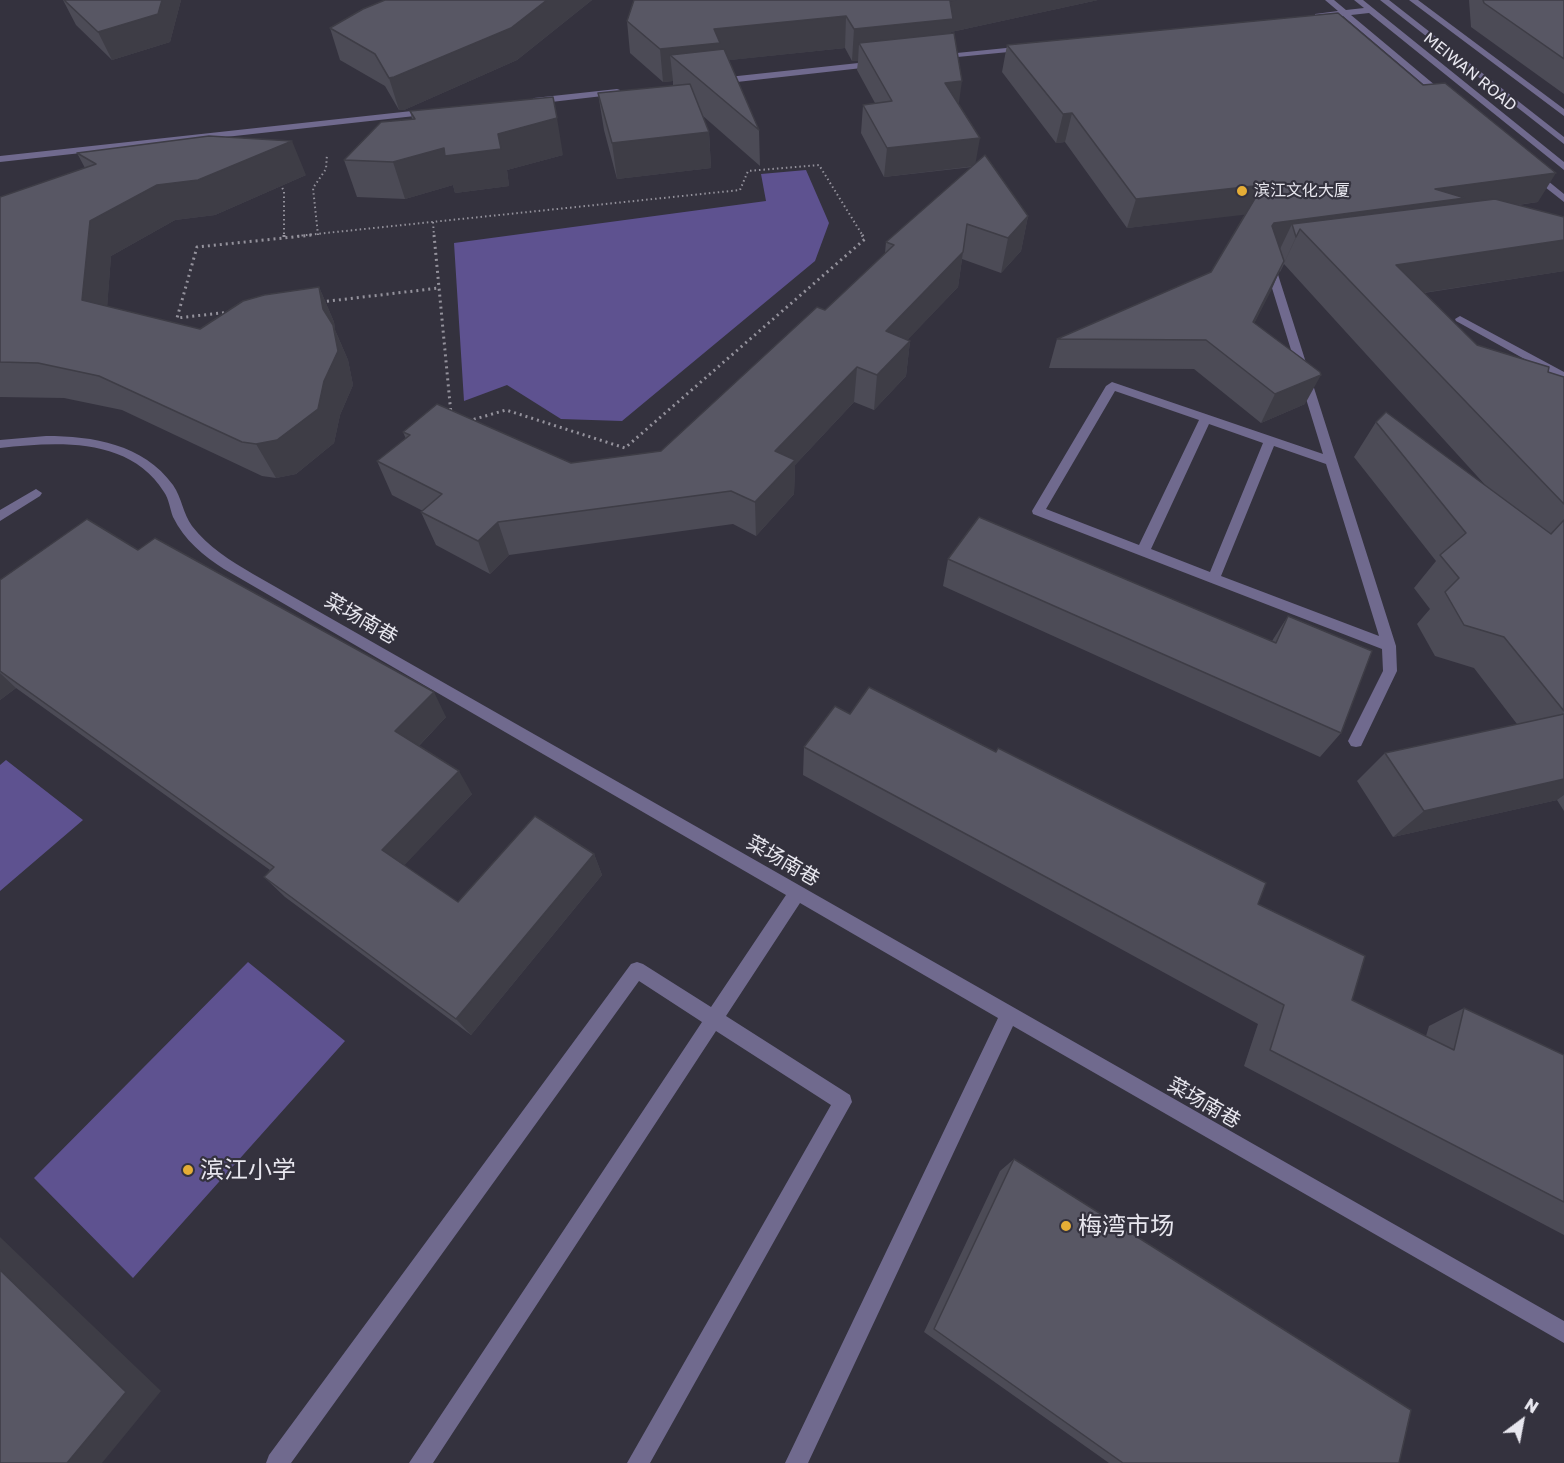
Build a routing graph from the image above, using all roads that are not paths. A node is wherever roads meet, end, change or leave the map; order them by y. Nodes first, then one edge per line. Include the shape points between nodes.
1 (1329, 0) edge
2 (1358, 0) edge
3 (1384, 0) edge
4 (1389, 0) edge
5 (1413, 0) edge
6 (1371, 10) junction
7 (1345, 13) junction
8 (1306, 18) edge
9 (1474, 46) junction
10 (1032, 47) edge
11 (1446, 49) junction
12 (925, 59) edge
13 (889, 63) edge
14 (710, 82) edge
15 (627, 91) edge
16 (520, 102) edge
17 (1454, 106) edge
18 (436, 112) edge
19 (1564, 113) edge
20 (1564, 141) edge
21 (0, 159) edge
22 (1527, 167) edge
23 (1564, 167) edge
24 (1564, 199) edge
25 (1279, 254) edge
26 (1460, 319) dead end
27 (1564, 377) edge
28 (1206, 418) junction
29 (1270, 440) junction
30 (0, 444) edge
31 (1332, 462) junction
32 (36, 493) dead end
33 (0, 516) edge
34 (1143, 551) junction
35 (1214, 578) junction
36 (1389, 646) junction
37 (1356, 741) dead end
38 (797, 893) junction
39 (1009, 1016) junction
40 (713, 1019) junction
41 (1564, 1333) edge
42 (277, 1463) edge
43 (420, 1463) edge
44 (638, 1463) edge
45 (796, 1463) edge

1 - 7 street
2 - 6 street, MEIWAN ROAD
3 - 4 street
3 - 11 street, MEIWAN ROAD
5 - 9 street
6 - 7 street
6 - 23 street, MEIWAN ROAD
7 - 8 street
7 - 17 street
9 - 11 street
9 - 19 street
10 - 12 street
11 - 20 street, MEIWAN ROAD
13 - 14 street
15 - 16 street
18 - 21 street
22 - 24 street
25 - 31 street via 1267,255
26 - 27 street
28 - 29 street
28 - 34 street
28 - 34 street via 1112,386 1038,511
29 - 31 street
29 - 35 street
30 - 38 street, 菜场南巷 via 77,440 116,448 146,464 169,489 181,519 204,549 239,573
31 - 36 street
32 - 33 street
34 - 35 street
35 - 36 street
36 - 37 street via 1390,672
38 - 39 street, 菜场南巷
38 - 40 street
39 - 41 street, 菜场南巷
39 - 45 street
40 - 42 street via 637,970
40 - 43 street
40 - 44 street via 843,1102

